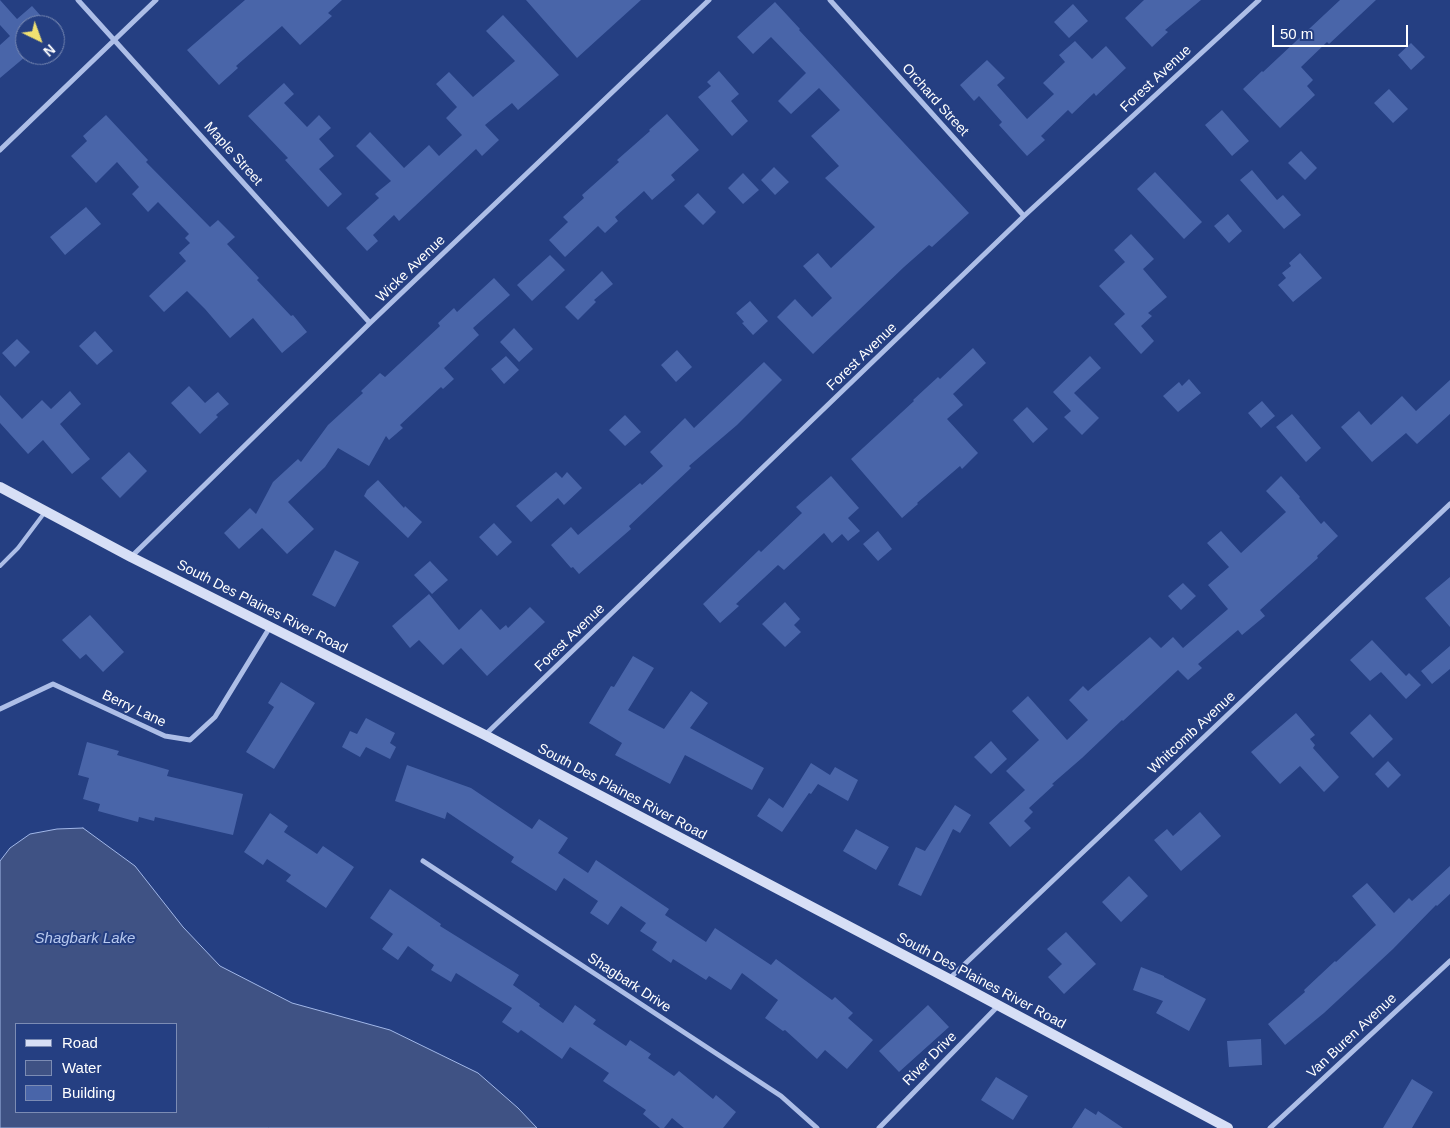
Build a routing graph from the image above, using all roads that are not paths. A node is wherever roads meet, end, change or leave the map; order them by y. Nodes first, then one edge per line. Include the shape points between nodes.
1 (78, 0) edge
2 (156, 0) edge
3 (709, 0) edge
4 (830, 0) edge
5 (1259, 0) edge
6 (114, 39) junction
7 (0, 150) edge
8 (1024, 216) junction
9 (370, 323) junction
10 (0, 487) edge
11 (1450, 504) edge
12 (46, 511) junction
13 (131, 557) junction
14 (0, 566) edge
15 (270, 627) junction
16 (0, 709) edge
17 (485, 735) junction
18 (424, 861) dead end
19 (1450, 961) edge
20 (949, 979) junction
21 (998, 1006) junction
22 (817, 1128) edge
23 (879, 1128) edge
24 (1228, 1128) edge
25 (1270, 1128) edge

1 - 6 street, Maple Street
2 - 6 street
3 - 9 street, Wicke Avenue
4 - 8 street, Orchard Street
5 - 8 street, Forest Avenue
6 - 7 street
6 - 9 street, Maple Street
8 - 17 street, Forest Avenue
9 - 13 street, Wicke Avenue
10 - 12 main road, South Des Plaines River Road
11 - 20 street, Whitcomb Avenue
12 - 13 main road, South Des Plaines River Road
12 - 14 lane
13 - 15 main road, South Des Plaines River Road
15 - 16 street, Berry Lane via 215,717 190,740 165,736 53,684
15 - 17 main road, South Des Plaines River Road
17 - 20 main road, South Des Plaines River Road
18 - 22 street, Shagbark Drive via 780,1096
19 - 25 street, Van Buren Avenue
20 - 21 main road, South Des Plaines River Road
21 - 23 street, River Drive
21 - 24 main road, South Des Plaines River Road

